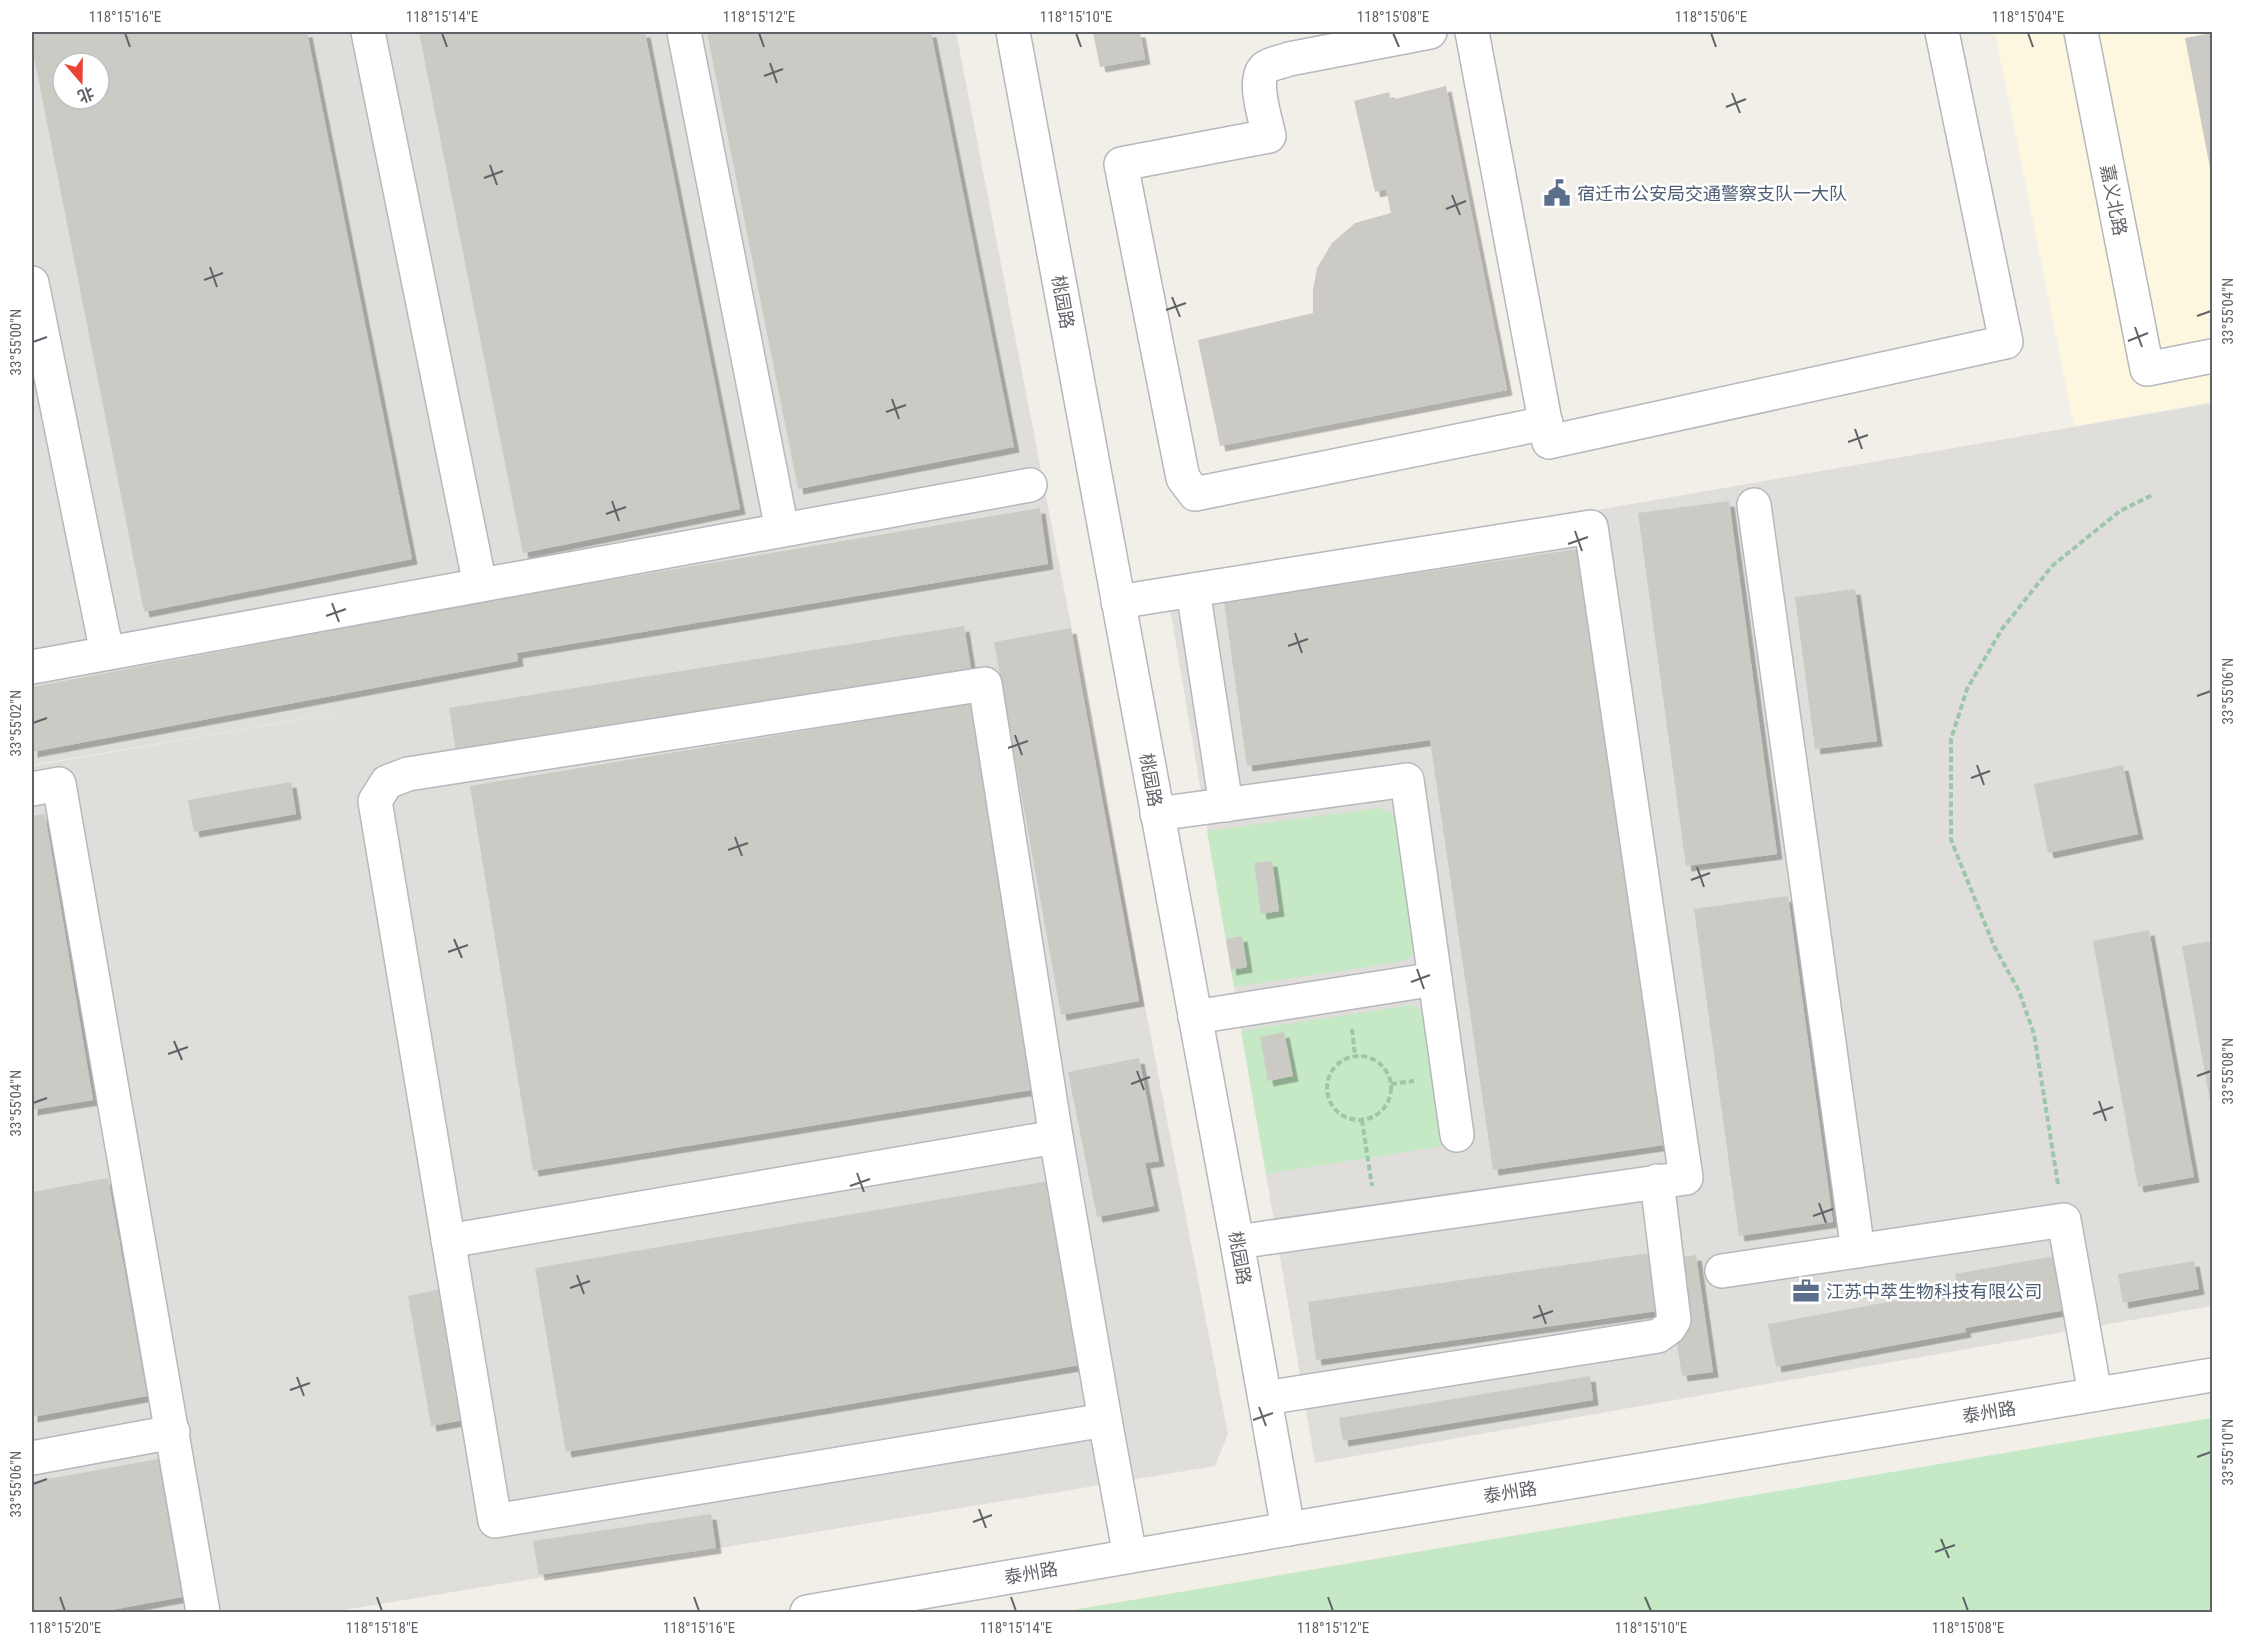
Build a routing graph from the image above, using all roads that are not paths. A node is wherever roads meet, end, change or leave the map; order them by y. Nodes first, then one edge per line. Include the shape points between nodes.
1 (368, 32) edge
2 (684, 32) edge
3 (1013, 32) edge
4 (1430, 32) edge
5 (1472, 32) edge
6 (1942, 32) edge
7 (2081, 32) edge
8 (32, 283) edge
9 (2212, 356) edge
10 (1546, 423) junction
11 (1030, 484) dead end
12 (1754, 505) dead end
13 (782, 530) junction
14 (480, 585) junction
15 (1193, 590) junction
16 (1118, 602) junction
17 (107, 653) junction
18 (32, 667) edge
19 (32, 789) edge
20 (1226, 805) junction
21 (1157, 814) junction
22 (1435, 979) junction
23 (1195, 1017) junction
24 (1457, 1135) dead end
25 (1056, 1137) junction
26 (1657, 1181) junction
27 (448, 1241) junction
28 (1237, 1242) junction
29 (1858, 1251) junction
30 (1722, 1271) dead end
31 (2212, 1375) edge
32 (2095, 1394) junction
33 (1265, 1398) junction
34 (1105, 1420) junction
35 (173, 1432) junction
36 (32, 1458) edge
37 (1288, 1529) junction
38 (1130, 1556) junction
39 (203, 1612) edge
40 (807, 1612) edge

1 - 14 street
2 - 13 street
3 - 16 street, 桃园路
4 - 10 street via 1268,66 1260,73 1258,84 1269,136 1121,164 1183,478 1195,494
5 - 10 street
6 - 10 street via 2006,342 1549,442
7 - 9 street, 嘉义北路 via 2147,369
8 - 17 street
11 - 13 street
12 - 29 street
13 - 14 street
14 - 17 street
15 - 16 street
15 - 20 street
15 - 26 street via 1592,527 1686,1178
16 - 21 street, 桃园路
17 - 18 street
19 - 35 street via 59,784
20 - 21 street
20 - 22 street via 1407,780
21 - 23 street, 桃园路
22 - 23 street
22 - 24 street
23 - 28 street, 桃园路
25 - 27 street
25 - 27 street via 985,684 408,774 387,782 375,801
25 - 34 street
26 - 28 street
26 - 33 street via 1674,1320 1658,1336
27 - 34 street via 495,1521
28 - 33 street, 桃园路
29 - 30 street
29 - 32 street via 2064,1220
31 - 32 street, 泰州路
32 - 37 street, 泰州路
33 - 37 street, 桃园路
34 - 38 street
35 - 36 street
35 - 39 street
37 - 38 street, 泰州路
38 - 40 street, 泰州路

